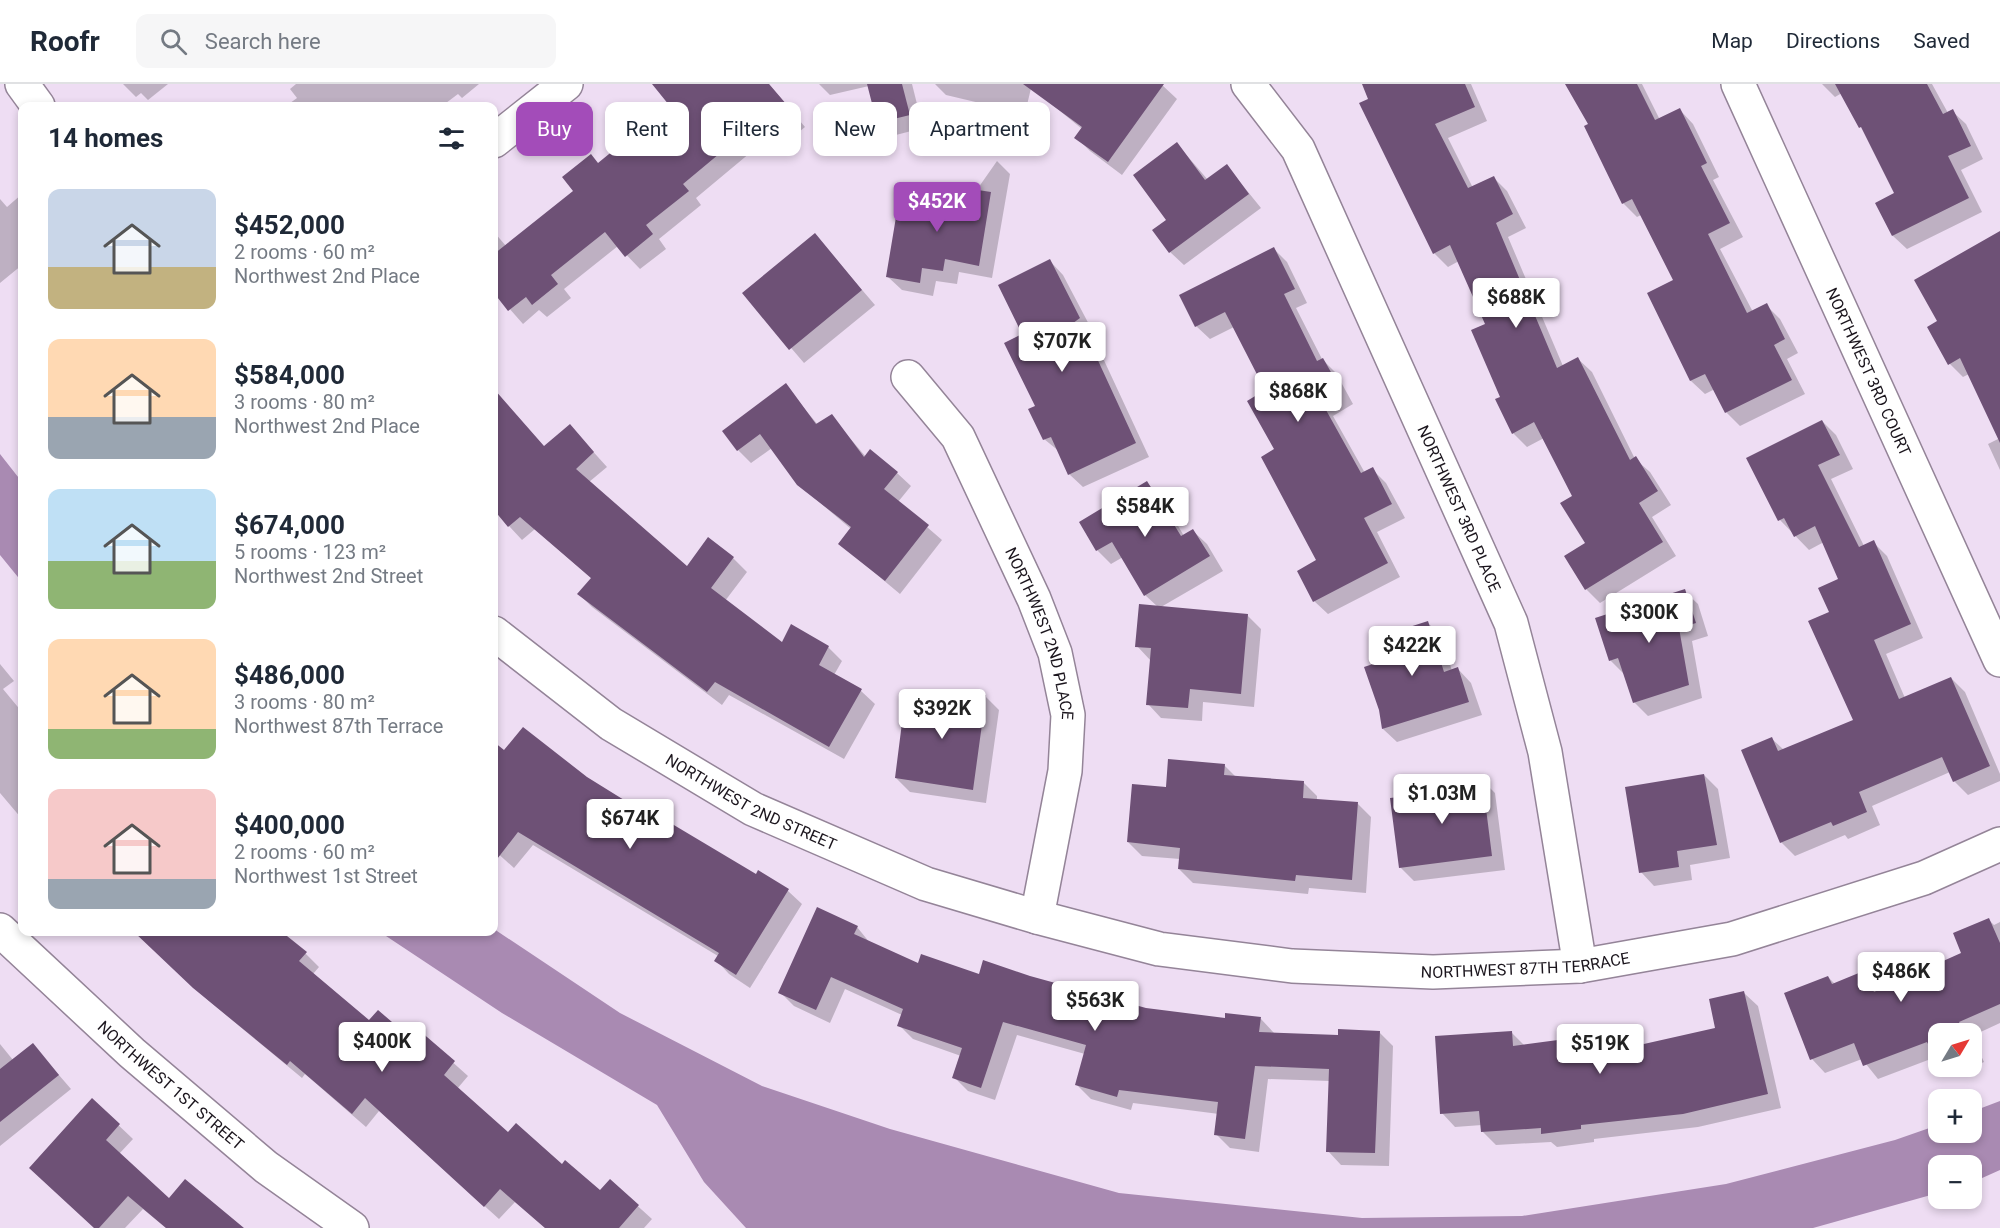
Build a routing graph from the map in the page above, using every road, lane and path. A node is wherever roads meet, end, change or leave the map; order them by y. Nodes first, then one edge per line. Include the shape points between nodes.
1 (21, 84) edge
2 (566, 84) edge
3 (1248, 84) edge
4 (1738, 84) edge
5 (35, 102) edge
6 (498, 138) edge
7 (908, 377) dead end
8 (498, 636) edge
9 (2000, 660) edge
10 (2000, 844) edge
11 (1037, 917) junction
12 (0, 930) edge
13 (1580, 966) junction
14 (352, 1228) edge

1 - 5 street
2 - 6 street
3 - 13 street, NORTHWEST 3RD PLACE via 1298,149 1511,623 1545,752
4 - 9 street, NORTHWEST 3RD COURT
7 - 11 street, NORTHWEST 2ND PLACE via 958,436 1055,653 1068,715 1065,771
8 - 11 street, NORTHWEST 2ND STREET via 611,724 753,809 926,884
10 - 13 street, NORTHWEST 87TH TERRACE via 1924,878 1732,939
11 - 13 street, NORTHWEST 87TH TERRACE via 1159,949 1292,966 1433,972
12 - 14 street, NORTHWEST 1ST STREET via 132,1053 266,1167

